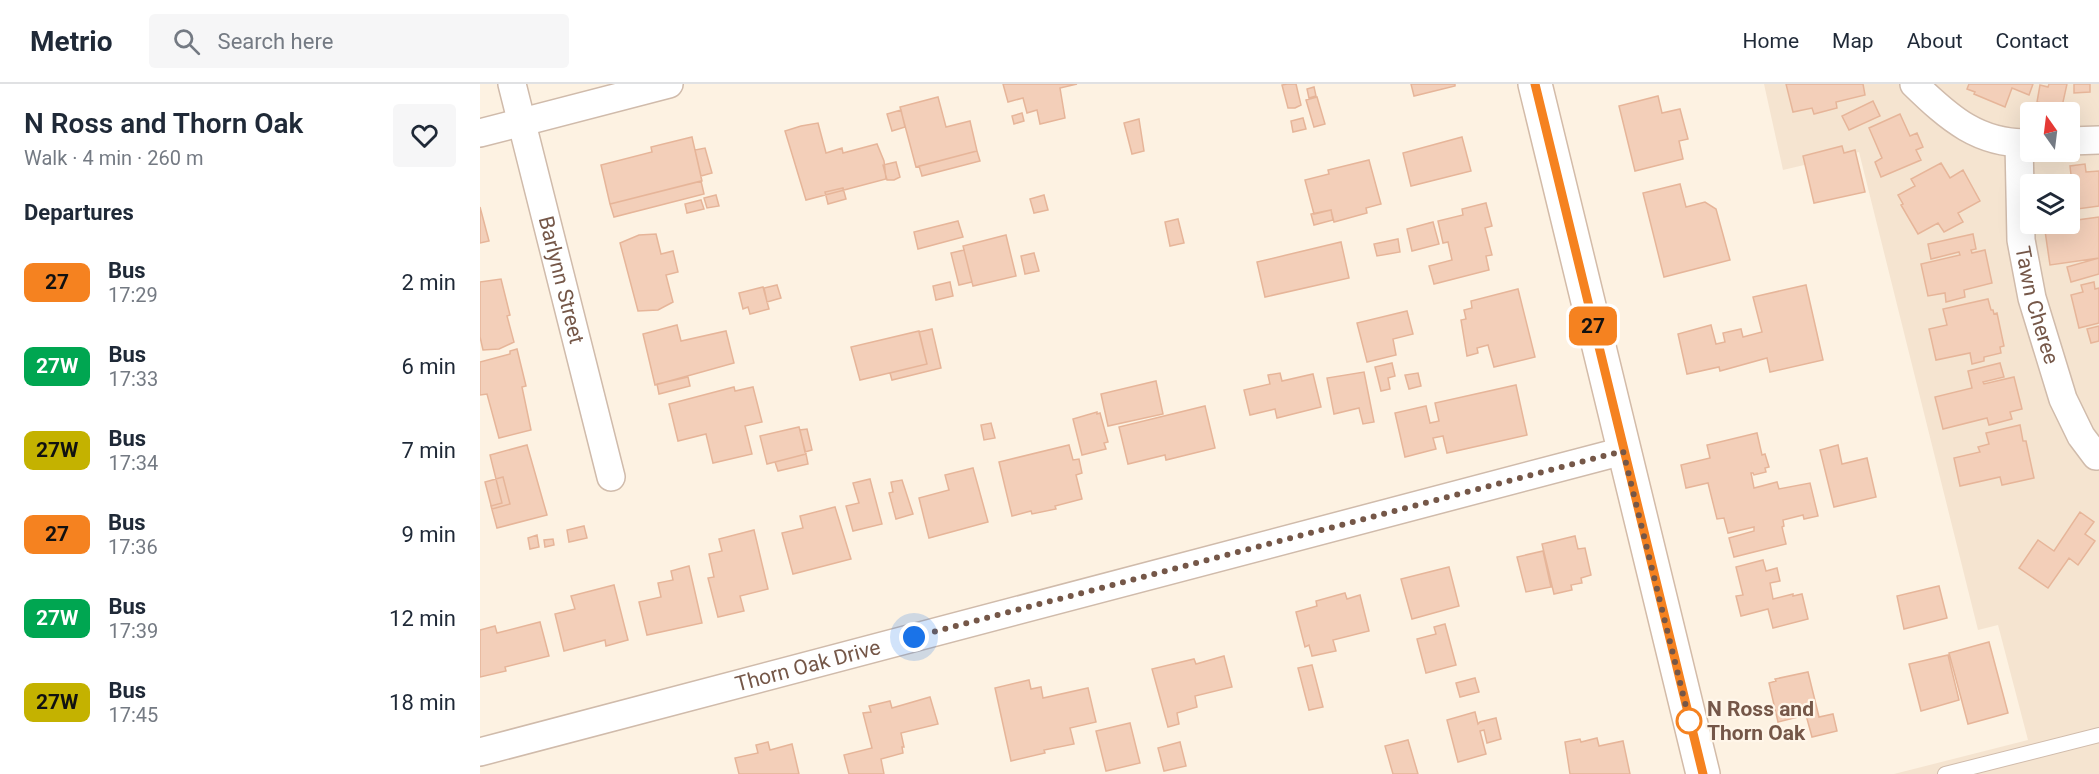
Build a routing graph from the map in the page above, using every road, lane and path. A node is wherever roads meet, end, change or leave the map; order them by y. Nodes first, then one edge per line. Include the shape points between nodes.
1 (512, 84) edge
2 (669, 84) edge
3 (1535, 84) edge
4 (1914, 84) edge
5 (521, 122) junction
6 (480, 133) edge
7 (2099, 140) edge
8 (2080, 141) edge
9 (2020, 143) edge
10 (2024, 162) edge
11 (1623, 451) junction
12 (2096, 456) dead end
13 (611, 477) dead end
14 (2099, 735) edge
15 (480, 752) edge
16 (1703, 774) edge
17 (1946, 774) edge

1 - 5 street, Barlynn Street
2 - 5 street
3 - 11 main road
4 - 9 street via 1962,125 2001,142
5 - 6 street
5 - 13 street, Barlynn Street
7 - 8 street
10 - 12 street, Tawn Cheree via 2021,240 2032,298 2062,399
11 - 15 street, Thorn Oak Drive
11 - 16 main road
14 - 17 lane

